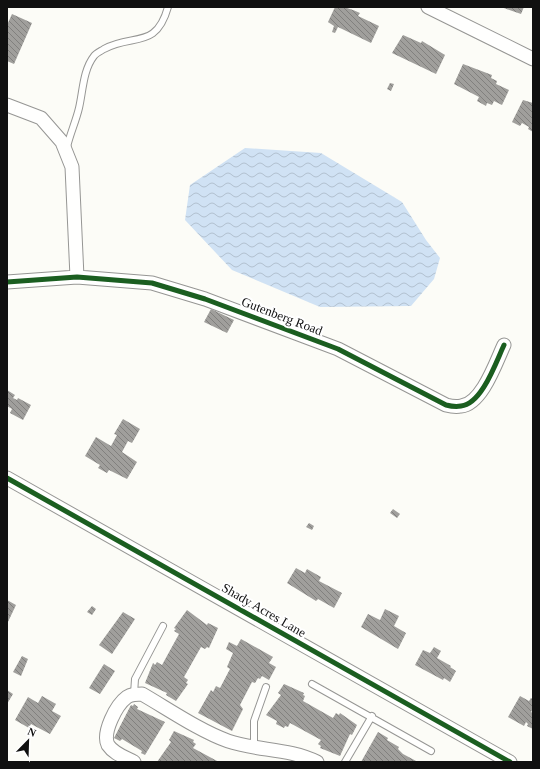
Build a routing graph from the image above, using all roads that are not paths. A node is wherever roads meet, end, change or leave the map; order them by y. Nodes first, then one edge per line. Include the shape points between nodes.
1 (168, 7) edge
2 (428, 7) edge
3 (533, 59) edge
4 (7, 105) edge
5 (66, 150) junction
6 (77, 276) junction
7 (7, 282) edge
8 (504, 345) dead end
9 (7, 478) edge
10 (164, 626) dead end
11 (312, 684) dead end
12 (266, 687) dead end
13 (134, 694) junction
14 (372, 716) junction
15 (254, 746) junction
16 (431, 751) dead end
17 (134, 762) edge
18 (317, 762) edge
19 (346, 762) edge
20 (510, 762) edge

1 - 5 lane via 156,32 138,41 109,46 94,55 85,76
2 - 3 street
4 - 5 street via 41,118
5 - 6 street via 72,167
6 - 7 street, Gutenberg Road
6 - 8 street, Gutenberg Road via 152,283 205,299 338,349 446,405 462,406 475,400
9 - 20 street, Shady Acres Lane
10 - 13 lane via 135,679
11 - 14 lane
12 - 15 lane via 254,721
13 - 15 street via 142,694 227,740
13 - 17 street via 122,703 106,734 107,743 112,750
14 - 16 lane
14 - 19 lane
15 - 18 street via 288,752

